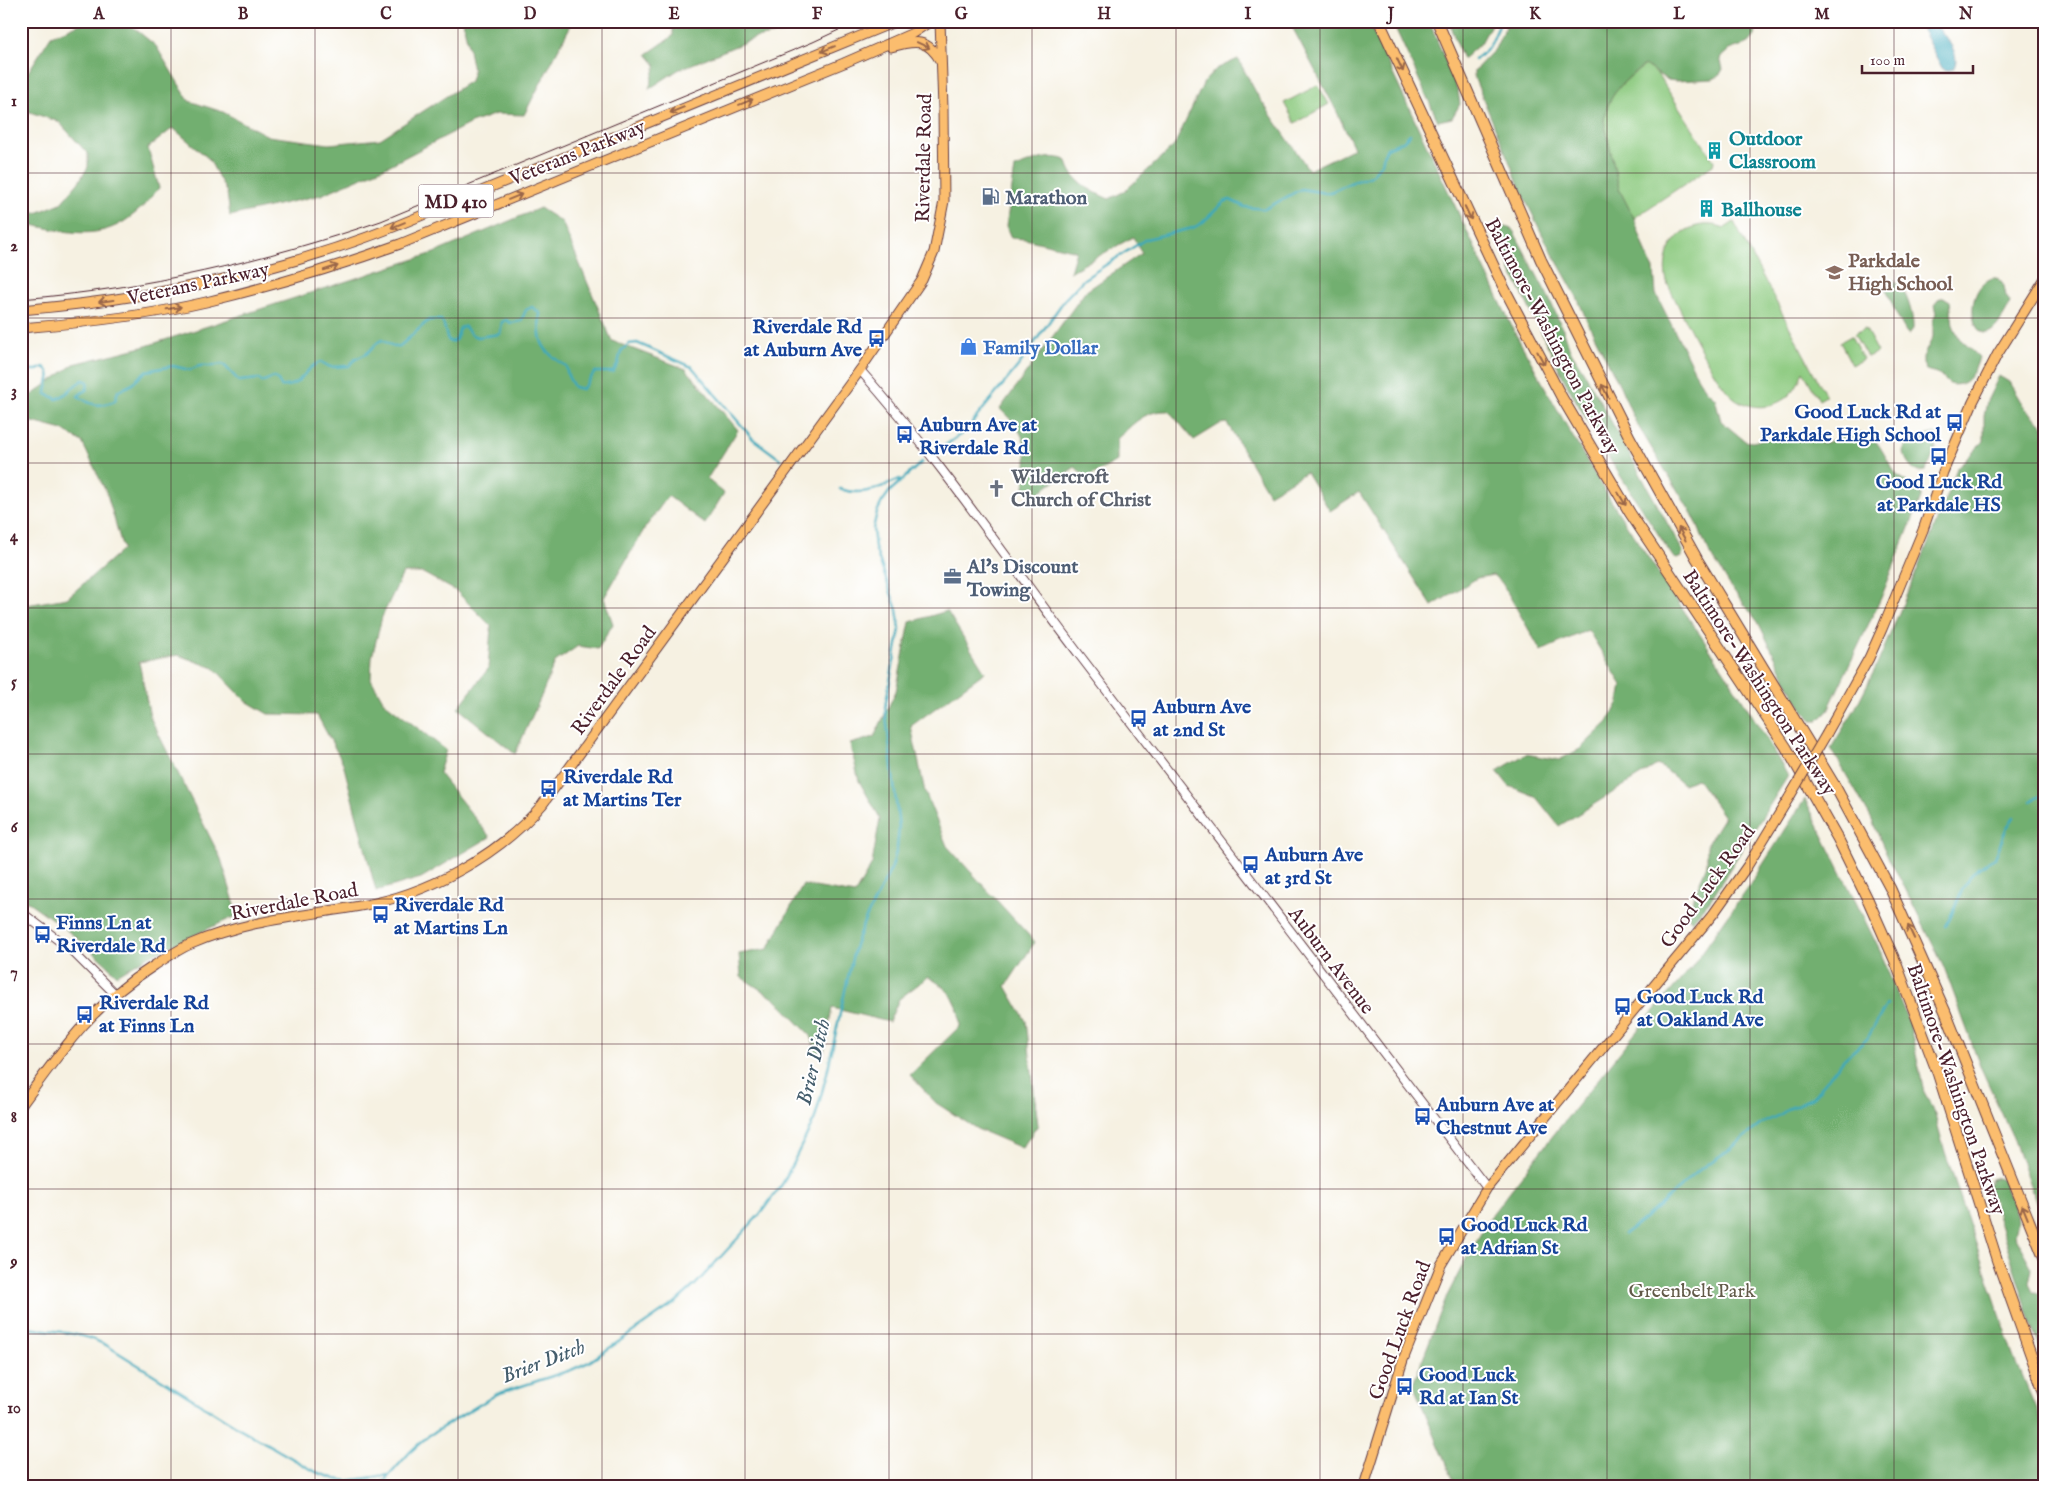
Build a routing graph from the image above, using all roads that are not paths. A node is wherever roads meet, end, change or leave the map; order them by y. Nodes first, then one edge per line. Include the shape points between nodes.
1 (896, 21) edge
2 (931, 21) edge
3 (940, 21) edge
4 (1379, 21) edge
5 (1437, 21) edge
6 (844, 63) junction
7 (941, 64) junction
8 (2044, 280) edge
9 (21, 310) edge
10 (21, 328) edge
11 (860, 370) junction
12 (21, 912) edge
13 (115, 994) junction
14 (21, 1106) edge
15 (1487, 1188) junction
16 (2044, 1258) edge
17 (2044, 1392) edge
18 (1364, 1486) edge

1 -> 9 main road, Veterans Parkway / MD 410 via 396,226 324,252 230,278 159,293 75,306
2 - 6 main road, Veterans Parkway / MD 410 via 913,33
3 - 7 main road, Riverdale Road
4 -> 17 highway, Baltimore-Washington Parkway via 1502,284 1561,396 1630,512 1786,747 1868,900 1935,1066 2003,1278
16 -> 5 highway, Baltimore-Washington Parkway via 1945,1011 1890,888 1835,786 1696,559 1630,438 1545,268
6 -> 7 main road via 915,41 933,50
10 -> 6 main road, Veterans Parkway / MD 410 via 107,319 204,302 328,269 400,244
7 - 11 main road, Riverdale Road via 944,200 934,252 914,292
8 - 15 main road, Good Luck Road, bridge via 1997,355 1969,409 1875,644 1748,865 1709,920
11 - 13 main road, Riverdale Road via 553,792 516,832 473,863 413,891 362,906 259,922 203,939 177,951
11 - 15 street, Auburn Avenue via 925,448
12 - 13 street via 70,949
13 - 14 main road, Riverdale Road via 70,1039
15 - 18 main road, Good Luck Road via 1441,1265 1403,1360

